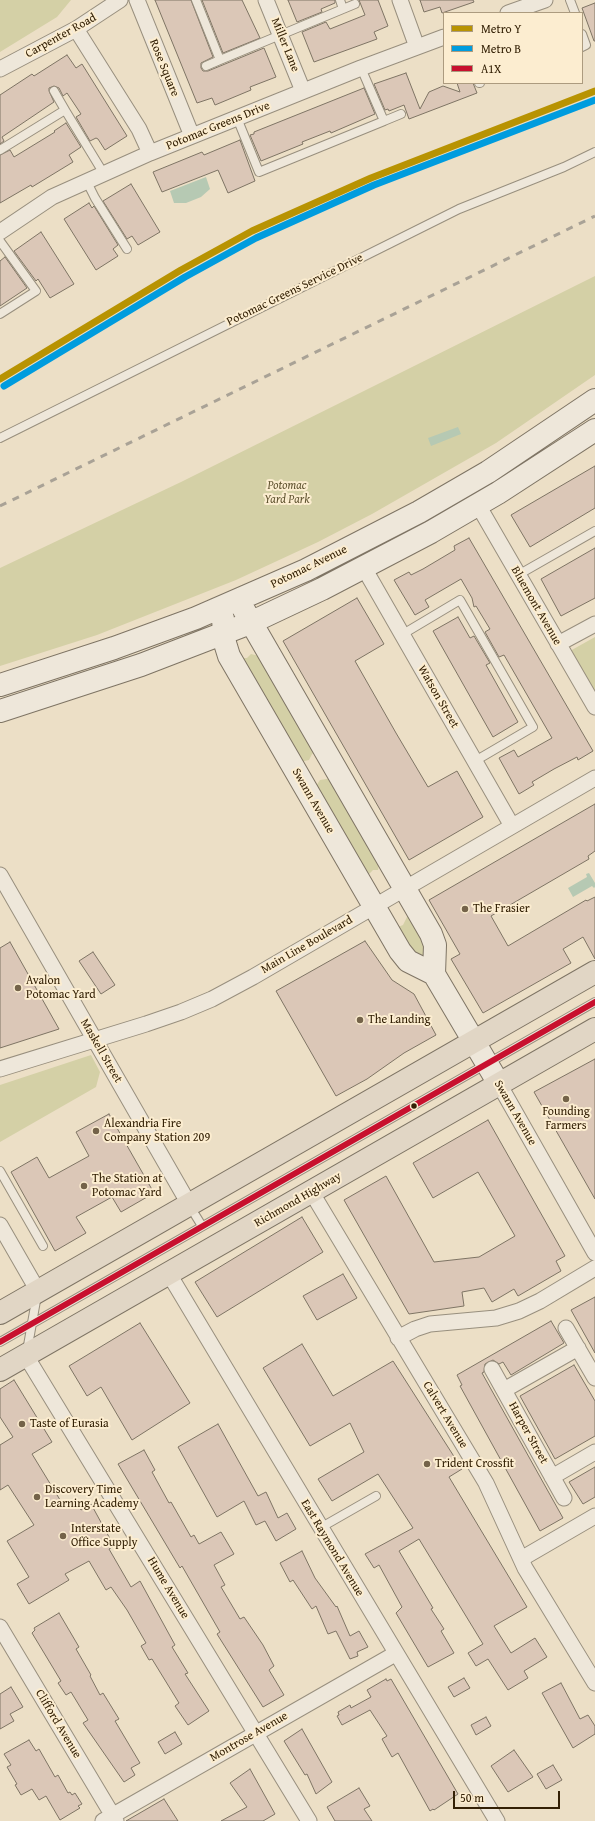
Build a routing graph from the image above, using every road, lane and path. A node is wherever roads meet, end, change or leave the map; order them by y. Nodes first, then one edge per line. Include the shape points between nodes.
1 (120, 0) edge
2 (137, 0) edge
3 (196, 0) edge
4 (266, 0) edge
5 (340, 0) edge
6 (400, 0) edge
7 (570, 0) edge
8 (538, 1) edge
9 (356, 4) dead end
10 (344, 9) junction
11 (510, 12) edge
12 (575, 12) edge
13 (76, 29) junction
14 (281, 35) junction
15 (443, 37) edge
16 (583, 37) edge
17 (583, 46) edge
18 (417, 47) junction
19 (220, 60) junction
20 (206, 66) dead end
21 (361, 68) junction
22 (0, 69) edge
23 (54, 91) dead end
24 (303, 91) junction
25 (65, 110) junction
26 (401, 114) dead end
27 (237, 118) junction
28 (384, 121) junction
29 (192, 136) junction
30 (0, 150) edge
31 (595, 152) edge
32 (150, 153) junction
33 (104, 174) junction
34 (87, 182) junction
35 (0, 232) edge
36 (0, 241) edge
37 (127, 249) dead end
38 (0, 314) edge
39 (595, 400) edge
40 (595, 430) edge
41 (0, 438) edge
42 (478, 505) junction
43 (595, 531) edge
44 (364, 568) junction
45 (518, 575) junction
46 (231, 604) junction
47 (250, 623) junction
48 (595, 624) edge
49 (224, 633) junction
50 (403, 634) junction
51 (558, 644) junction
52 (0, 685) edge
53 (595, 708) edge
54 (0, 711) edge
55 (475, 761) junction
56 (595, 778) edge
57 (512, 826) junction
58 (0, 875) edge
59 (404, 888) junction
60 (374, 906) junction
61 (595, 972) edge
62 (434, 974) junction
63 (595, 1002) edge
64 (595, 1029) edge
65 (95, 1040) junction
66 (474, 1042) junction
67 (487, 1064) junction
68 (0, 1069) edge
69 (499, 1084) junction
70 (0, 1171) edge
71 (312, 1193) junction
72 (189, 1204) junction
73 (0, 1225) edge
74 (202, 1226) junction
75 (43, 1246) dead end
76 (595, 1253) edge
77 (595, 1268) edge
78 (169, 1274) junction
79 (38, 1291) junction
80 (0, 1313) edge
81 (32, 1323) junction
82 (566, 1328) dead end
83 (398, 1338) junction
84 (0, 1342) edge
85 (578, 1348) junction
86 (26, 1356) junction
87 (492, 1369) dead end
88 (0, 1370) edge
89 (595, 1378) edge
90 (504, 1390) junction
91 (595, 1452) edge
92 (552, 1477) junction
93 (376, 1496) dead end
94 (564, 1498) dead end
95 (595, 1516) edge
96 (320, 1528) junction
97 (521, 1559) junction
98 (0, 1627) edge
99 (395, 1654) junction
100 (595, 1683) edge
101 (256, 1732) junction
102 (111, 1819) edge
103 (309, 1821) edge
104 (497, 1821) edge

1 - 13 street, Carpenter Road
2 - 29 street, Rose Square
3 - 19 lane
4 - 14 street, Miller Lane
5 - 10 lane
6 - 18 street
7 - 12 lane
8 - 11 street
9 - 10 lane
10 - 14 lane
13 - 22 street, Carpenter Road
13 - 32 street via 139,129
14 - 19 lane
14 - 24 street, Miller Lane
15 - 18 street, Potomac Greens Drive
16 - 17 lane via 586,45
18 - 21 street, Potomac Greens Drive
19 - 20 lane
21 - 24 street, Potomac Greens Drive
21 - 28 lane
23 - 25 lane
24 - 27 street, Potomac Greens Drive
25 - 30 lane
25 - 33 lane
26 - 28 lane
27 - 28 lane via 259,172
27 - 29 street, Potomac Greens Drive
29 - 32 street, Potomac Greens Drive
31 - 41 lane, Potomac Greens Service Drive via 459,209
32 - 33 street, Potomac Greens Drive
33 - 34 street, Potomac Greens Drive
34 - 35 street, Potomac Greens Drive via 52,197
34 - 37 lane
36 - 38 lane via 36,291
39 - 46 street, Potomac Avenue via 488,472 419,512 311,568
40 - 42 street, Potomac Avenue
42 - 44 street, Potomac Avenue
42 - 45 street, Bluemont Avenue
43 - 45 lane
44 - 47 street, Potomac Avenue
44 - 50 street, Watson Street
45 - 51 street, Bluemont Avenue
46 - 47 street
46 - 49 street, Swann Avenue
46 - 52 street, Potomac Avenue via 114,648
47 - 49 street, Potomac Avenue
47 - 59 street
48 - 51 street
49 - 54 street, Potomac Avenue via 90,682
49 - 60 street, Swann Avenue via 229,656
50 - 55 street, Watson Street
50 - 55 lane via 460,600 533,727
51 - 53 street, Bluemont Avenue
55 - 57 street, Watson Street
56 - 57 street, Main Line Boulevard
57 - 59 street, Main Line Boulevard
58 - 65 street, Maskell Street
59 - 60 street, Main Line Boulevard
59 - 62 street via 434,939
60 - 62 street, Swann Avenue via 404,957
60 - 65 street, Main Line Boulevard via 212,999 163,1019
61 - 66 highway
62 - 66 street, Swann Avenue
63 - 67 lane
64 - 69 highway, Richmond Highway
65 - 68 street, Main Line Boulevard
65 - 72 street, Maskell Street
66 - 67 street, Swann Avenue
66 - 72 highway
67 - 69 street, Swann Avenue
67 - 74 lane
69 - 71 highway, Richmond Highway
69 - 76 street, Swann Avenue
70 - 75 lane
71 - 78 highway, Richmond Highway
71 - 83 street, Calvert Avenue
72 - 74 lane, Maskell Street
72 - 79 highway
73 - 79 street
74 - 81 lane
77 - 83 street via 519,1311 496,1318 430,1324
78 - 86 highway, Richmond Highway
78 - 96 street, East Raymond Avenue
79 - 80 highway
79 - 81 lane
81 - 84 lane
81 - 86 lane
82 - 85 street
83 - 97 street, Calvert Avenue via 486,1483
85 - 89 street
85 - 90 street
86 - 88 highway, Richmond Highway
86 - 101 street, Hume Avenue
87 - 90 street, Harper Street
90 - 92 street, Harper Street
91 - 92 street
92 - 94 street, Harper Street
93 - 96 lane
95 - 97 street
96 - 99 street, East Raymond Avenue
97 - 100 street, Calvert Avenue
98 - 102 street, Clifford Avenue
99 - 101 street, Montrose Avenue
99 - 104 street, East Raymond Avenue
101 - 102 street, Montrose Avenue
101 - 103 street, Hume Avenue

